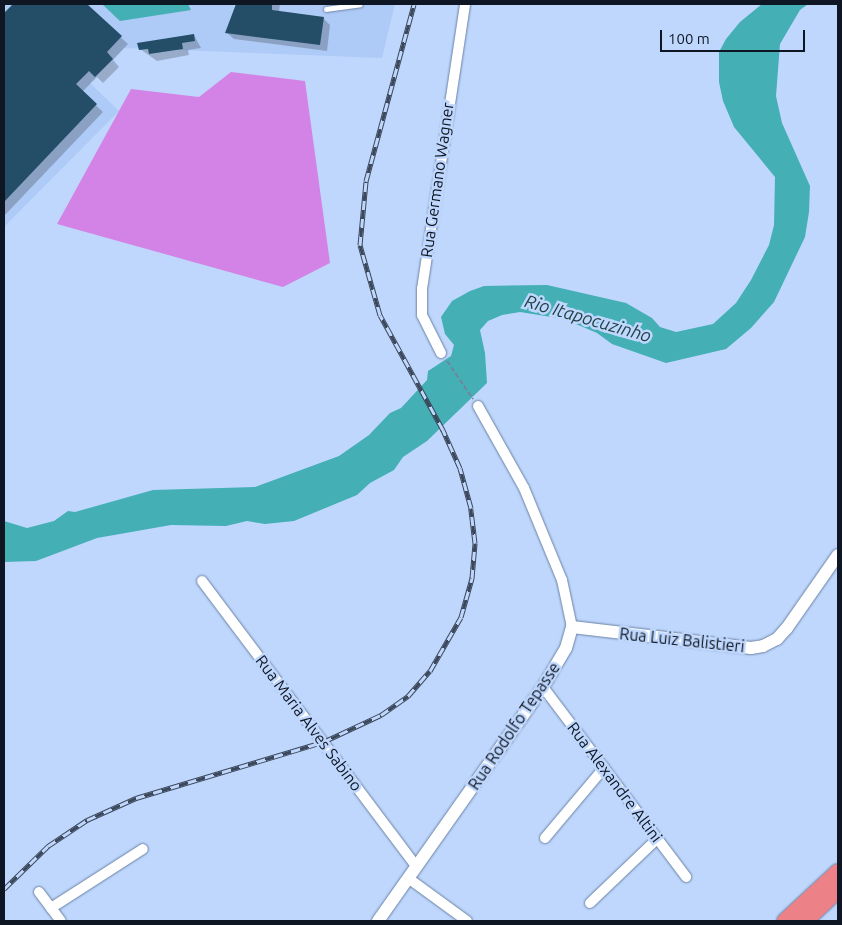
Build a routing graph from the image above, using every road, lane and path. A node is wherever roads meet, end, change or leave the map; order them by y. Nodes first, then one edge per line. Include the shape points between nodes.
1 (360, 4) edge
2 (464, 4) edge
3 (326, 9) dead end
4 (441, 353) joint
5 (478, 406) joint
6 (838, 555) edge
7 (202, 581) dead end
8 (572, 627) junction
9 (544, 687) junction
10 (604, 768) junction
11 (545, 838) dead end
12 (657, 839) junction
13 (143, 848) dead end
14 (416, 866) junction
15 (838, 872) edge
16 (408, 878) junction
17 (686, 878) dead end
18 (838, 890) edge
19 (40, 892) dead end
20 (590, 903) dead end
21 (51, 908) junction
22 (61, 921) edge
23 (378, 921) edge
24 (468, 921) edge
25 (785, 921) edge
26 (805, 921) edge

1 - 3 lane
2 - 4 street, Rua Germano Wagner via 422,289 422,314
4 - 5 path
5 - 8 street, Rua Rodolfo Tepasse via 524,488 562,580
6 - 8 street, Rua Luiz Balistieri via 787,628 777,639 762,646 751,648
7 - 14 street, Rua Maria Alves Sabino
8 - 9 street, Rua Rodolfo Tepasse via 566,648
9 - 10 street, Rua Alexandre Altini
9 - 14 street, Rua Rodolfo Tepasse
10 - 11 street
10 - 12 street, Rua Alexandre Altini
12 - 17 street, Rua Alexandre Altini
12 - 20 street
13 - 21 street
14 - 16 street, Rua Rodolfo Tepasse
15 - 25 highway
16 - 23 street, Rua Rodolfo Tepasse
16 - 24 street
18 - 26 highway
19 - 21 street
21 - 22 street

